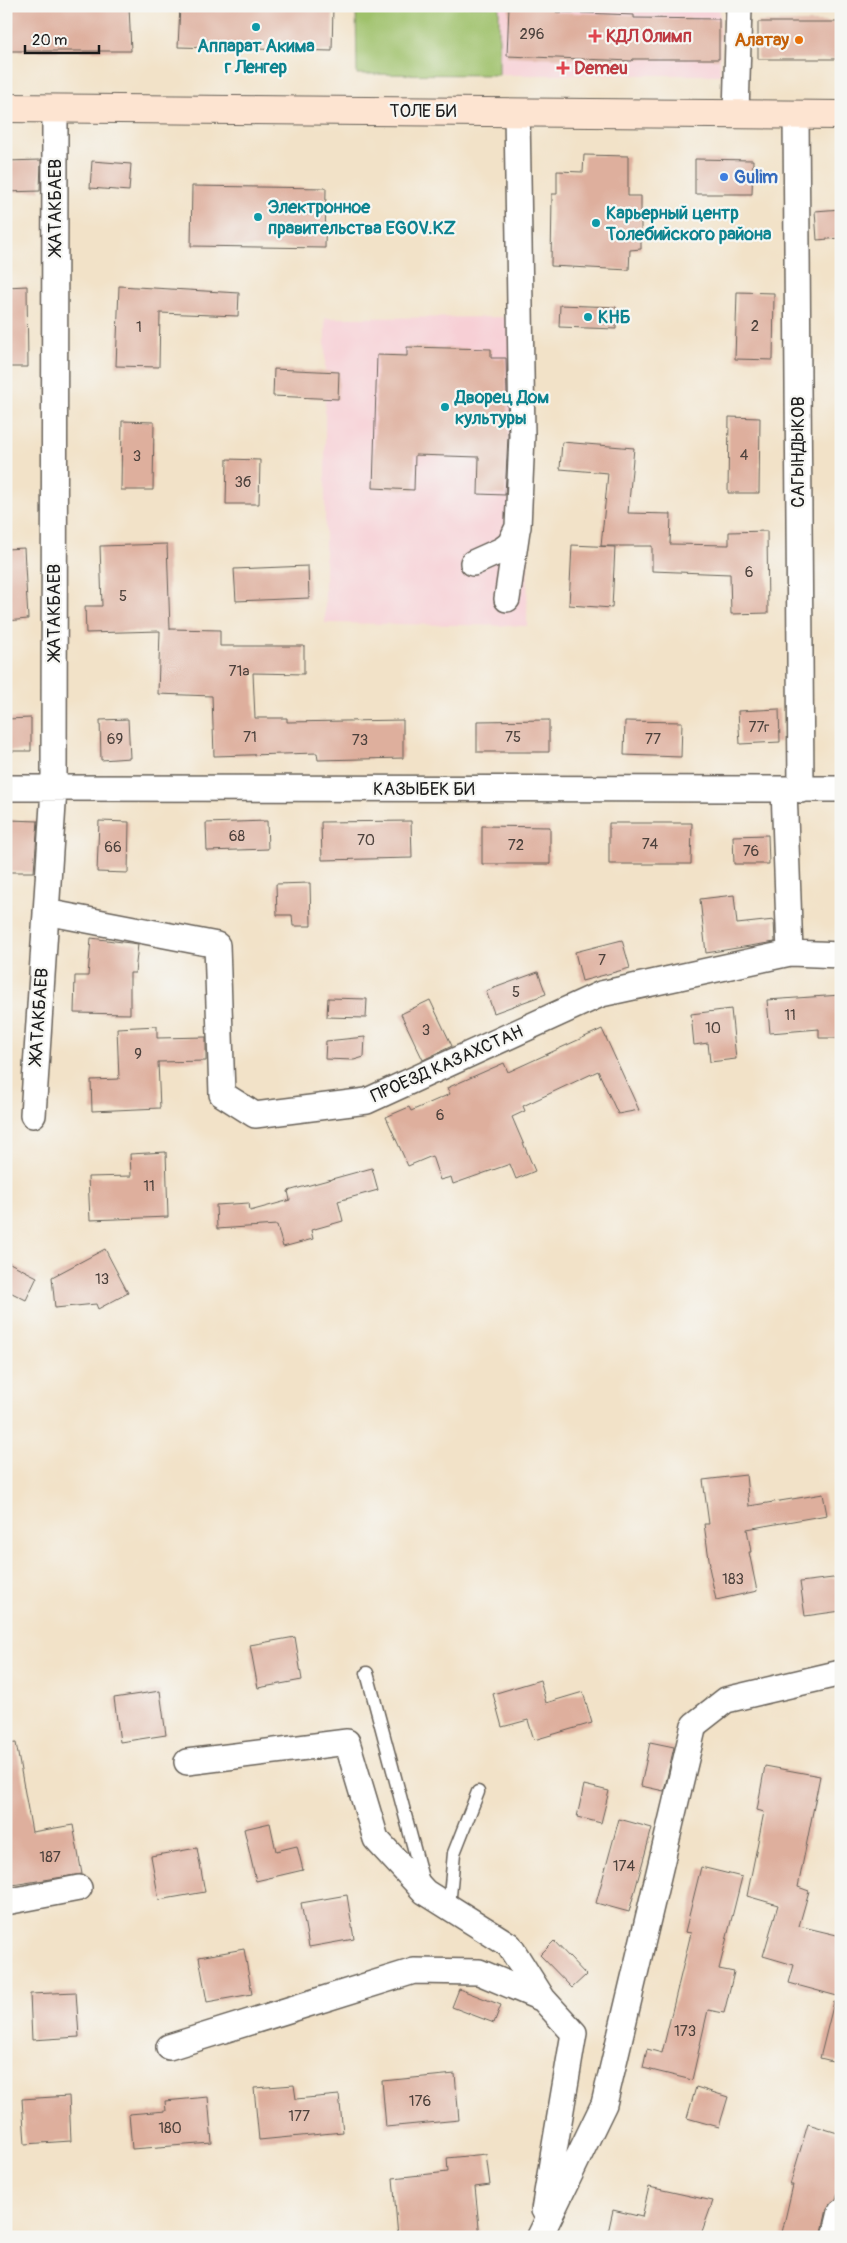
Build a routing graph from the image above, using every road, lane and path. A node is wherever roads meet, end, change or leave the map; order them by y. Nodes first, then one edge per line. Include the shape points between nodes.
1 (738, 6) edge
2 (6, 108) edge
3 (55, 108) junction
4 (517, 112) junction
5 (736, 114) junction
6 (796, 114) junction
7 (841, 115) edge
8 (518, 527) junction
9 (473, 563) dead end
10 (507, 599) dead end
11 (6, 788) edge
12 (54, 789) junction
13 (841, 789) edge
14 (793, 790) junction
15 (46, 912) junction
16 (790, 953) junction
17 (841, 955) edge
18 (33, 1115) dead end
19 (368, 1673) dead end
20 (841, 1673) edge
21 (187, 1762) dead end
22 (478, 1792) dead end
23 (79, 1888) dead end
24 (425, 1892) junction
25 (6, 1902) edge
26 (449, 1907) junction
27 (543, 1998) junction
28 (169, 2047) dead end
29 (841, 2212) edge
30 (540, 2236) edge
31 (835, 2237) edge

1 - 5 street
2 - 3 main road, ТОЛЕ БИ
3 - 4 main road, ТОЛЕ БИ
3 - 12 street, ЖАТАКБАЕВ
4 - 5 main road, ТОЛЕ БИ
4 - 8 street via 522,436
5 - 6 main road, ТОЛЕ БИ
6 - 7 main road, ТОЛЕ БИ
6 - 14 street, САГЫНДЫКОВ
8 - 9 street via 510,544
8 - 10 street
11 - 12 street, КАЗЫБЕК БИ
12 - 14 street, КАЗЫБЕК БИ
12 - 15 street, ЖАТАКБАЕВ
13 - 14 street, КАЗЫБЕК БИ
14 - 16 street, САГЫНДЫКОВ
15 - 16 street, ПРОЕЗД КАЗАХСТАН via 217,945 222,1094 255,1115 367,1101 601,994
15 - 18 street, ЖАТАКБАЕВ
16 - 17 street, ПРОЕЗД КАЗАХСТАН
19 - 24 lane
20 - 30 street via 726,1700 694,1725 604,2104
21 - 24 street via 347,1742 376,1839
22 - 26 lane via 454,1853
23 - 25 street
24 - 26 street
26 - 27 street via 509,1945
27 - 28 street via 479,1972 414,1971
27 - 30 street via 574,2033
29 - 31 street

